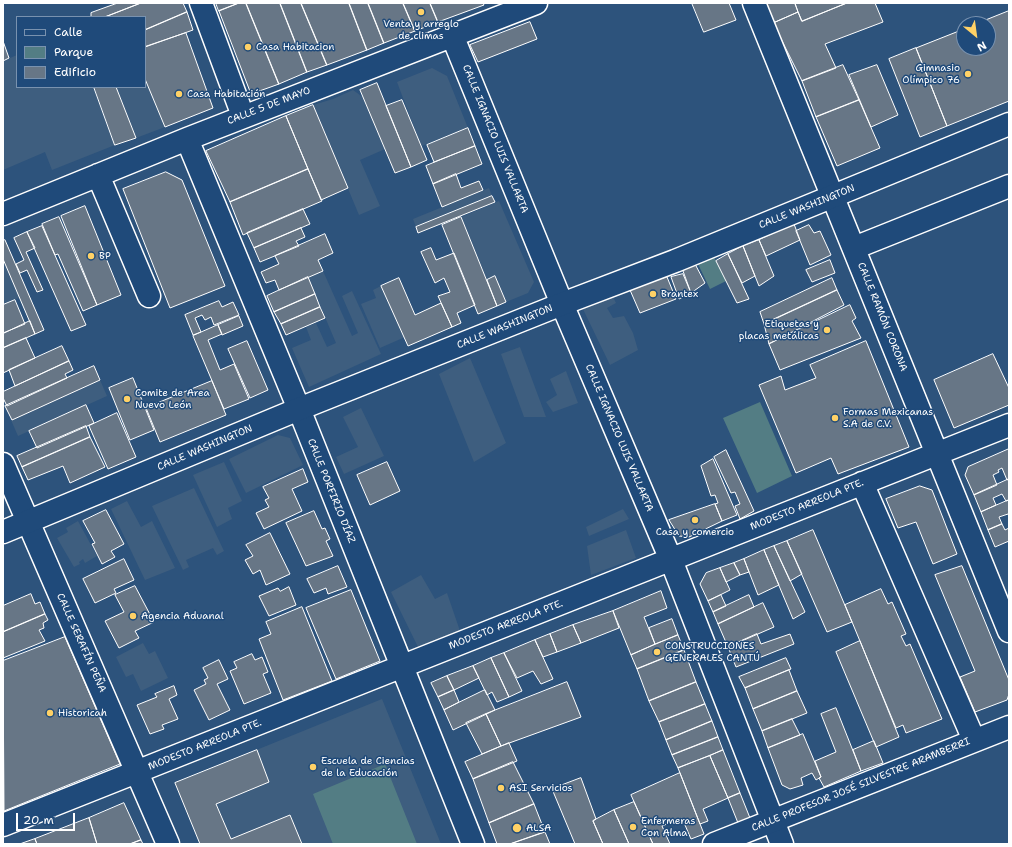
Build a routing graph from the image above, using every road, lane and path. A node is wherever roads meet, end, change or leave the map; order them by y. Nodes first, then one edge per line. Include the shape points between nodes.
1 (201, 3) edge
2 (536, 3) edge
3 (754, 3) edge
4 (452, 35) junction
5 (244, 116) junction
6 (1009, 124) edge
7 (187, 139) junction
8 (98, 175) junction
9 (1009, 186) edge
10 (833, 197) junction
11 (3, 214) edge
12 (854, 248) junction
13 (149, 296) dead end
14 (562, 304) junction
15 (299, 409) junction
16 (1009, 425) edge
17 (937, 454) junction
18 (3, 464) edge
19 (862, 483) junction
20 (29, 522) junction
21 (3, 532) edge
22 (671, 560) junction
23 (1009, 631) edge
24 (402, 666) junction
25 (1009, 727) edge
26 (974, 740) junction
27 (138, 772) junction
28 (772, 821) junction
29 (3, 825) edge
30 (168, 844) edge
31 (473, 844) edge
32 (714, 844) edge
33 (782, 844) edge

1 - 5 street
2 - 4 street, CALLE 5 DE MAYO
3 - 10 street, CALLE RAMÓN CORONA
4 - 5 street, CALLE 5 DE MAYO
4 - 14 street, CALLE IGNACIO LUIS VALLARTA
5 - 7 street, CALLE 5 DE MAYO
6 - 10 street, CALLE WASHINGTON
7 - 8 street, CALLE 5 DE MAYO
7 - 15 street, CALLE PORFIRIO DÍAZ
8 - 11 street, CALLE 5 DE MAYO
8 - 13 street
9 - 12 street
10 - 12 street, CALLE RAMÓN CORONA
10 - 14 street, CALLE WASHINGTON via 675,262
12 - 17 street, CALLE RAMÓN CORONA
14 - 15 street, CALLE WASHINGTON
14 - 22 street, CALLE IGNACIO LUIS VALLARTA
15 - 20 street, CALLE WASHINGTON
15 - 24 street, CALLE PORFIRIO DÍAZ
16 - 17 street, MODESTO ARREOLA PTE.
17 - 19 street, MODESTO ARREOLA PTE.
17 - 23 street, CALLE RAMÓN CORONA
18 - 20 street, CALLE SERAFÍN PEÑA
19 - 22 street, MODESTO ARREOLA PTE.
19 - 26 street
20 - 21 street, CALLE WASHINGTON
20 - 27 street, CALLE SERAFÍN PEÑA
22 - 24 street, MODESTO ARREOLA PTE.
22 - 28 street, CALLE IGNACIO LUIS VALLARTA
24 - 27 street, MODESTO ARREOLA PTE.
24 - 31 street, CALLE PORFIRIO DÍAZ
25 - 26 street, CALLE PROFESOR JOSÉ SILVESTRE ARAMBERRI
26 - 28 street, CALLE PROFESOR JOSÉ SILVESTRE ARAMBERRI
27 - 29 street, MODESTO ARREOLA PTE.
27 - 30 street, CALLE SERAFÍN PEÑA
28 - 32 street, CALLE PROFESOR JOSÉ SILVESTRE ARAMBERRI
28 - 33 street, CALLE IGNACIO LUIS VALLARTA

